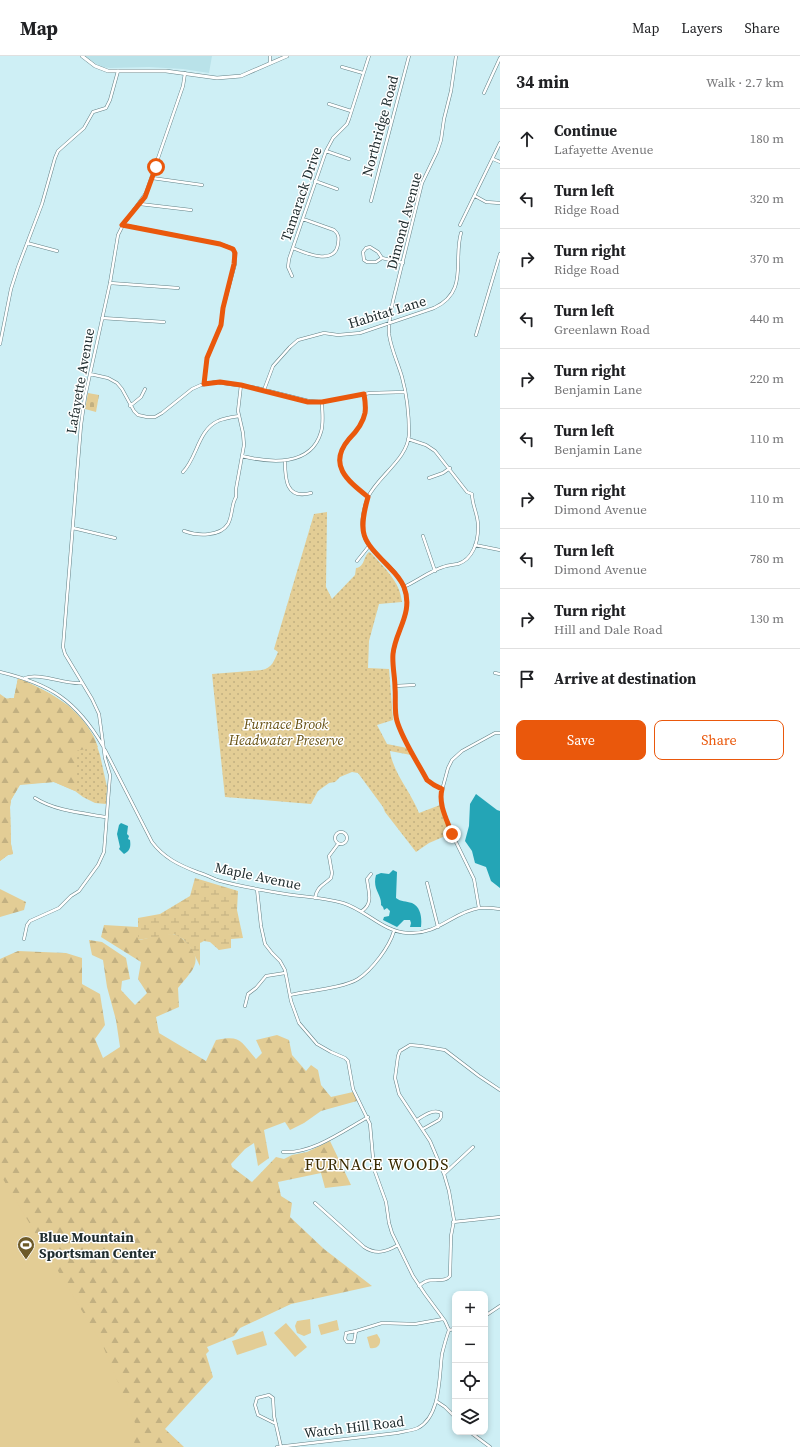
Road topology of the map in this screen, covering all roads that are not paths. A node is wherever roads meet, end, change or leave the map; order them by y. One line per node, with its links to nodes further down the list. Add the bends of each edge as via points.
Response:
1 (82, 56): 10 (main road, via 99,68)
2 (270, 56): 8 (street)
3 (287, 56): 8 (main road)
4 (369, 56): 12 (street, Tamarack Drive)
5 (409, 56): 26 (street, Northridge Road)
6 (456, 56): 39 (street, Dimond Avenue, via 440,145 422,183)
7 (500, 58): 13 (street)
8 (270, 63): 11 (main road, via 230,78)
9 (342, 67): 12 (street)
10 (118, 71): 11 (main road); 34 (street, via 106,108 93,112 84,128 58,151)
11 (185, 73): 21 (street, Lafayette Avenue, via 186,77)
12 (363, 73): 15 (street, Tamarack Drive)
13 (484, 93)
14 (329, 104): 15 (street)
15 (351, 111): 17 (street, Tamarack Drive, via 347,124 333,138)
16 (500, 143): 19 (street)
17 (326, 150): 18 (street); 22 (street, Tamarack Drive)
18 (348, 158)
19 (493, 159): 20 (street); 25 (street)
20 (500, 162)
21 (152, 178): 23 (street); 27 (street, Lafayette Avenue, via 145,197)
22 (315, 181): 24 (street); 30 (street, Tamarack Drive)
23 (202, 185)
24 (337, 189)
25 (475, 196): 28 (street, via 486,202); 32 (street)
26 (371, 201)
27 (139, 204): 29 (street); 31 (street, Lafayette Avenue)
28 (500, 204)
29 (191, 210)
30 (303, 219): 35 (street, Tamarack Drive); 35 (street, via 338,232 338,247 328,256)
31 (122, 225): 41 (street, Lafayette Avenue, via 117,239); 49 (street, via 220,244 234,251 234,264 221,325 209,350)
32 (460, 225)
33 (461, 233): 45 (street, Habitat Lane, via 459,268 456,284 450,296 441,305)
34 (27, 243): 36 (street); 47 (street, via 11,290)
35 (293, 248): 40 (street, Tamarack Drive, via 288,262)
36 (57, 251)
37 (500, 254): 46 (street)
38 (382, 258): 38 (street, via 370,247 363,252 364,260 367,262 376,262); 39 (street)
39 (403, 263): 45 (street, Dimond Avenue)
40 (292, 276)
41 (110, 284): 42 (street); 43 (street, Lafayette Avenue)
42 (178, 288)
43 (102, 318): 44 (street); 48 (street, Lafayette Avenue)
44 (164, 322)
45 (390, 323): 52 (street, Habitat Lane, via 353,335 320,334 298,340 273,366); 53 (street, Dimond Avenue, via 391,346)
46 (476, 335)
47 (0, 344)
48 (90, 374): 56 (street, via 117,383); 66 (street, Lafayette Avenue, via 81,425)
49 (204, 384): 50 (street, via 220,382); 56 (street, via 187,392 155,417 138,415)
50 (241, 385): 52 (street); 57 (street)
51 (145, 389): 56 (street, via 141,397)
52 (264, 390): 55 (street, via 308,402)
53 (405, 392): 54 (street); 58 (street, Dimond Avenue, via 409,421)
54 (364, 394): 55 (street); 65 (street, via 365,415 358,429 342,448 340,468)
55 (322, 402): 60 (street, via 322,427 317,442 307,453)
56 (130, 406)
57 (239, 416): 59 (street, via 244,445); 62 (street, via 210,426)
58 (408, 439): 61 (street, via 431,447); 65 (street, via 403,452)
59 (242, 456): 60 (street); 67 (street, via 236,497 228,523 217,533)
60 (285, 461): 64 (street, via 286,480 290,489 299,494)
61 (450, 468): 63 (street); 70 (street, via 467,492 472,494 478,519)
62 (183, 472)
63 (429, 478)
64 (311, 493)
65 (368, 497): 71 (street, via 362,527 363,536)
66 (73, 528): 69 (street); 80 (street, Lafayette Avenue, via 63,644 65,654)
67 (184, 531)
68 (423, 536): 74 (street)
69 (115, 538)
70 (475, 545): 72 (street); 74 (street, via 466,560)
71 (369, 546): 73 (street); 75 (street, via 395,573)
72 (500, 550)
73 (357, 561)
74 (435, 571): 75 (street)
75 (404, 587): 82 (street, via 408,603 393,655)
76 (0, 672): 79 (street, Maple Avenue)
77 (495, 673): 78 (street)
78 (500, 674)
79 (25, 678): 80 (street); 84 (street, Maple Avenue, via 53,691 71,705 88,722)
80 (82, 683): 84 (street, Lafayette Avenue, via 99,714)
81 (414, 685): 82 (street)
82 (395, 686): 85 (street, via 396,719 400,729 427,780)
83 (500, 733): 85 (street, via 495,733 459,753 448,768)
84 (104, 748): 87 (street, Lafayette Avenue, via 110,780); 91 (street, Maple Avenue, via 152,842 161,853 172,861 210,877)
85 (442, 789): 93 (street, via 441,805 474,879)
86 (35, 798): 87 (street, via 54,807)
87 (106, 818): 98 (street, Lafayette Avenue, via 104,852 98,865 81,889 59,908 30,921)
88 (338, 844): 88 (street, via 347,841 345,833 339,832 335,835); 92 (street, via 329,856 331,878 320,886)
89 (371, 874): 95 (street, via 368,879 370,903)
90 (427, 883): 96 (street)
91 (257, 888): 92 (street, Maple Avenue); 99 (street, via 265,944 280,961)
92 (315, 898): 95 (street, Maple Avenue, via 342,903)
93 (480, 908): 94 (street, Maple Avenue); 96 (street, Maple Avenue, via 464,912)
94 (500, 909)
95 (362, 911): 97 (street, Maple Avenue)
96 (438, 927): 97 (street, Maple Avenue, via 413,933)
97 (394, 931): 100 (street, via 385,951 358,980)
98 (24, 939)
99 (285, 972): 100 (street); 101 (street, via 264,978 248,994)
100 (290, 995): 103 (street, via 299,1023 312,1040 348,1061 353,1088)
101 (245, 1006)
102 (500, 1090): 104 (street, via 445,1050 407,1046 400,1051 397,1058 397,1088 398,1094)
103 (368, 1117): 107 (street, via 311,1148); 112 (street, via 372,1130 374,1168 386,1202 389,1223)
104 (416, 1120): 105 (street); 105 (street, via 433,1111 441,1113 438,1120)
105 (422, 1129): 108 (street)
106 (472, 1147): 108 (street)
107 (283, 1152)
108 (444, 1174): 111 (street, via 450,1191)
109 (315, 1203): 112 (street, via 370,1252 382,1252)
110 (500, 1217): 111 (street)
111 (453, 1222): 113 (street, via 450,1276 444,1280 426,1280)
112 (398, 1245): 113 (street)
113 (419, 1286): 116 (street)
114 (500, 1306): 115 (street)
115 (488, 1314)
116 (443, 1319): 117 (street); 119 (street, via 415,1324 382,1323)
117 (449, 1330): 118 (street); 120 (street, Watch Hill Road)
118 (452, 1330)
119 (356, 1331): 119 (street, via 345,1334 347,1342 354,1342)
120 (436, 1401): 121 (street); 124 (street, Watch Hill Road, via 427,1421 413,1430)
121 (452, 1414)
122 (276, 1424): 122 (street, via 273,1398 269,1395 256,1400 259,1416); 124 (street)
123 (474, 1435): 126 (street)
124 (281, 1446): 125 (street, Watch Hill Road)
125 (277, 1447)
126 (490, 1447)

